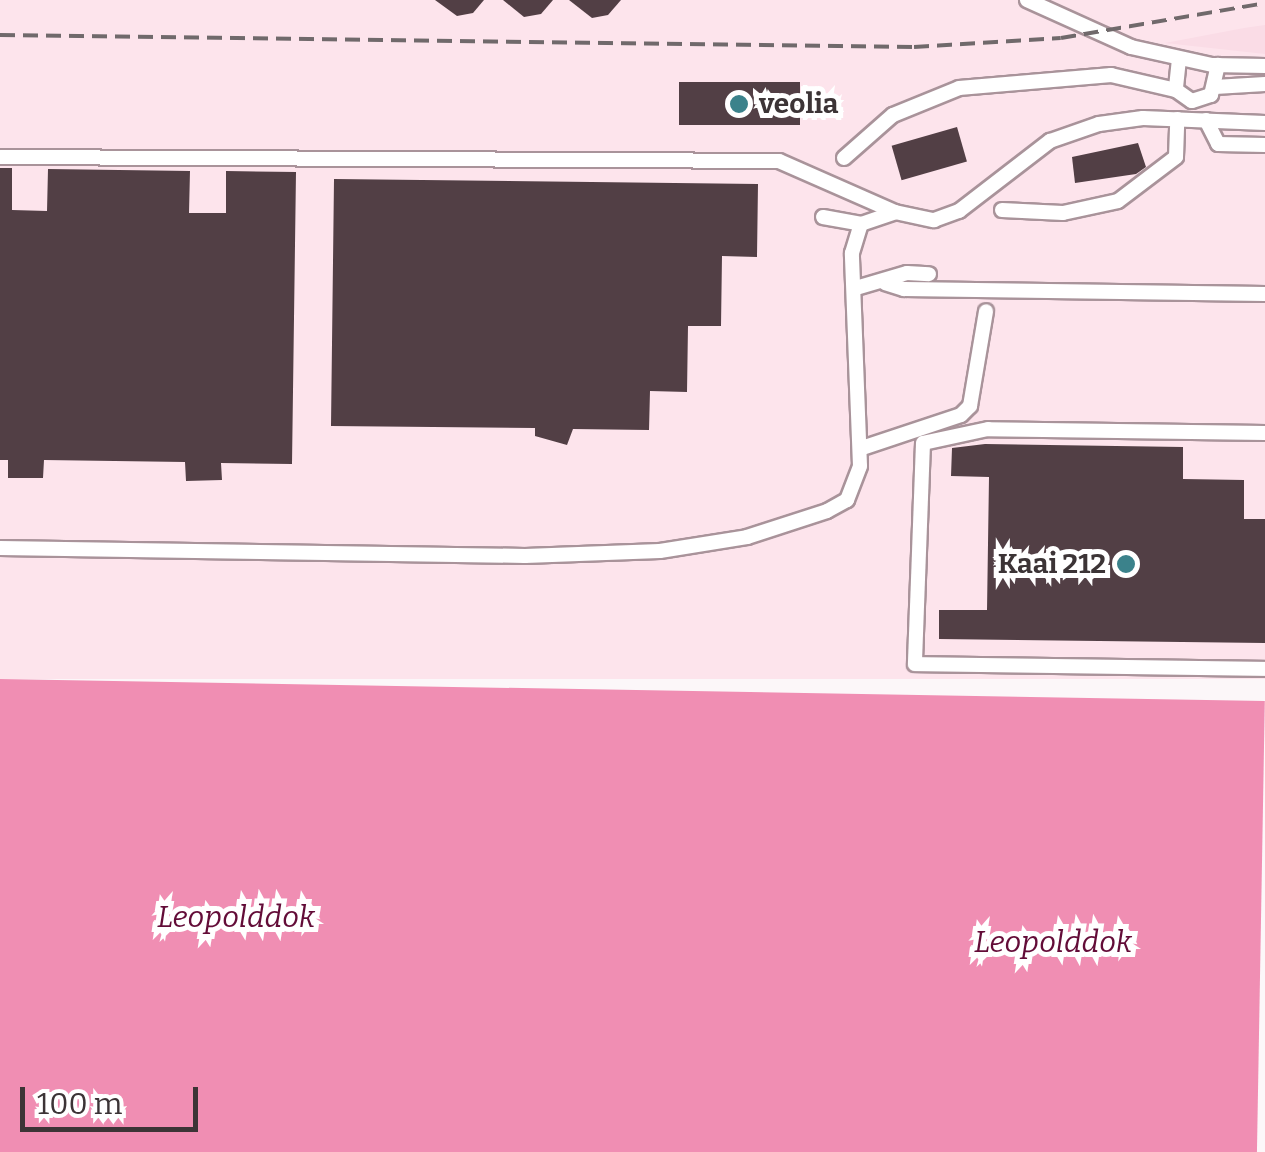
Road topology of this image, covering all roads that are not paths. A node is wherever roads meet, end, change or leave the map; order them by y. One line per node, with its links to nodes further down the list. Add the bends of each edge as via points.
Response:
1 (1028, 0): 2 (street, via 1102,37)
2 (1179, 59): 3 (street); 7 (street)
3 (1218, 65): 4 (street); 6 (street)
4 (1265, 66)
5 (1265, 84): 6 (street)
6 (1215, 87): 8 (street)
7 (1176, 90): 8 (street); 13 (street, via 1111,75 960,88 893,114)
8 (1192, 101): 9 (street)
9 (1192, 119): 10 (street); 11 (street, via 1218,144); 14 (street, via 1176,157 1118,201 1064,213); 15 (street, via 1099,124 1050,141 959,211 934,220)
10 (1265, 123)
11 (1265, 145)
12 (0, 157): 15 (street, via 779,161)
13 (844, 158)
14 (1002, 210)
15 (894, 212): 17 (street)
16 (823, 216): 17 (street)
17 (862, 224): 20 (street, via 852,253)
18 (929, 274): 19 (street, via 906,273)
19 (885, 283): 20 (street); 21 (street, via 904,289)
20 (856, 288): 24 (street)
21 (1265, 294)
22 (986, 311): 24 (street, via 970,406 961,416)
23 (1265, 433): 26 (street, via 988,430 923,443 915,664)
24 (862, 448): 25 (street, via 858,483 838,506 747,537 660,550 525,556)
25 (0, 548)
26 (1265, 669)

